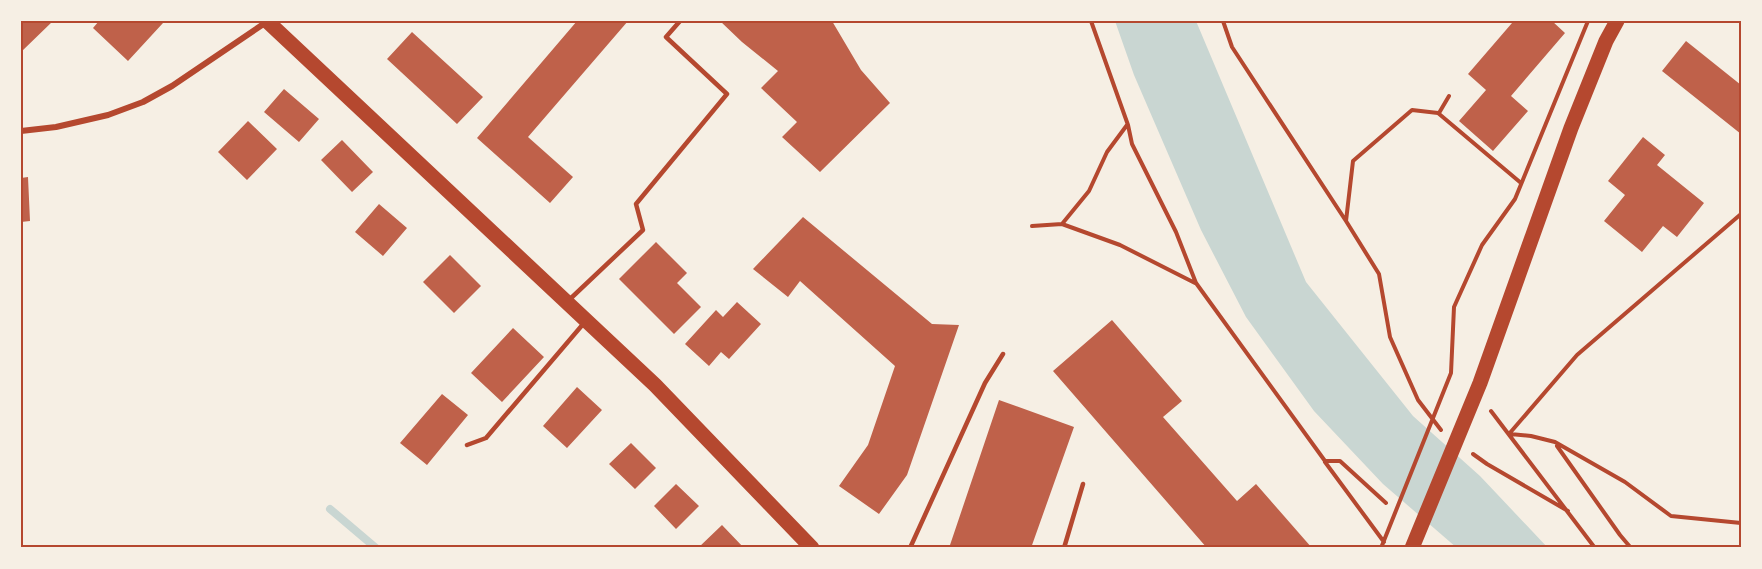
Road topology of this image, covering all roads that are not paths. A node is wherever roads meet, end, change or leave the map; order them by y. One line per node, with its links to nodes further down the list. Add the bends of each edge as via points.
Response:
1 (267, 21): 4 (street, via 143,102 87,120); 5 (main road)
2 (680, 21): 5 (lane, via 666,37 727,94 636,204 643,230)
3 (1617, 21): 13 (main road, via 1571,129)
4 (21, 131)
5 (567, 302): 6 (main road)
6 (587, 320): 8 (lane, via 486,438); 10 (main road, via 656,385)
7 (1003, 354): 11 (lane, via 985,383)
8 (466, 445)
9 (1083, 484): 12 (lane)
10 (812, 548)
11 (910, 548)
12 (1064, 548)
13 (1412, 548)

